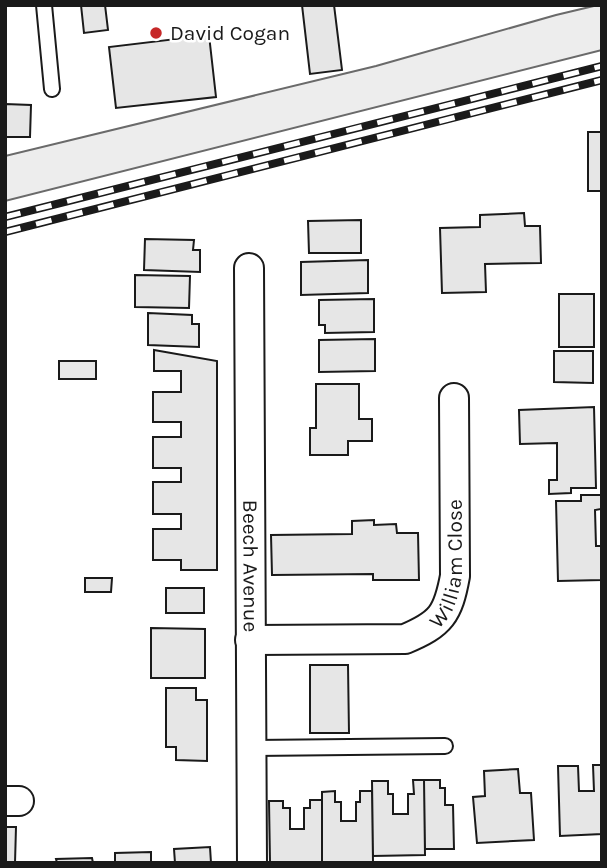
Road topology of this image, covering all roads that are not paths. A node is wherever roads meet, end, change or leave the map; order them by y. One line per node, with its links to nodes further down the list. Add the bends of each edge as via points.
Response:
1 (44, 5): 2 (lane)
2 (52, 89)
3 (249, 268): 5 (street, Beech Avenue)
4 (454, 398): 5 (street, William Close, via 455,576 442,616 426,631 405,639)
5 (250, 640): 7 (street, Beech Avenue)
6 (445, 746): 7 (lane)
7 (251, 748): 8 (street, Beech Avenue)
8 (252, 863)

